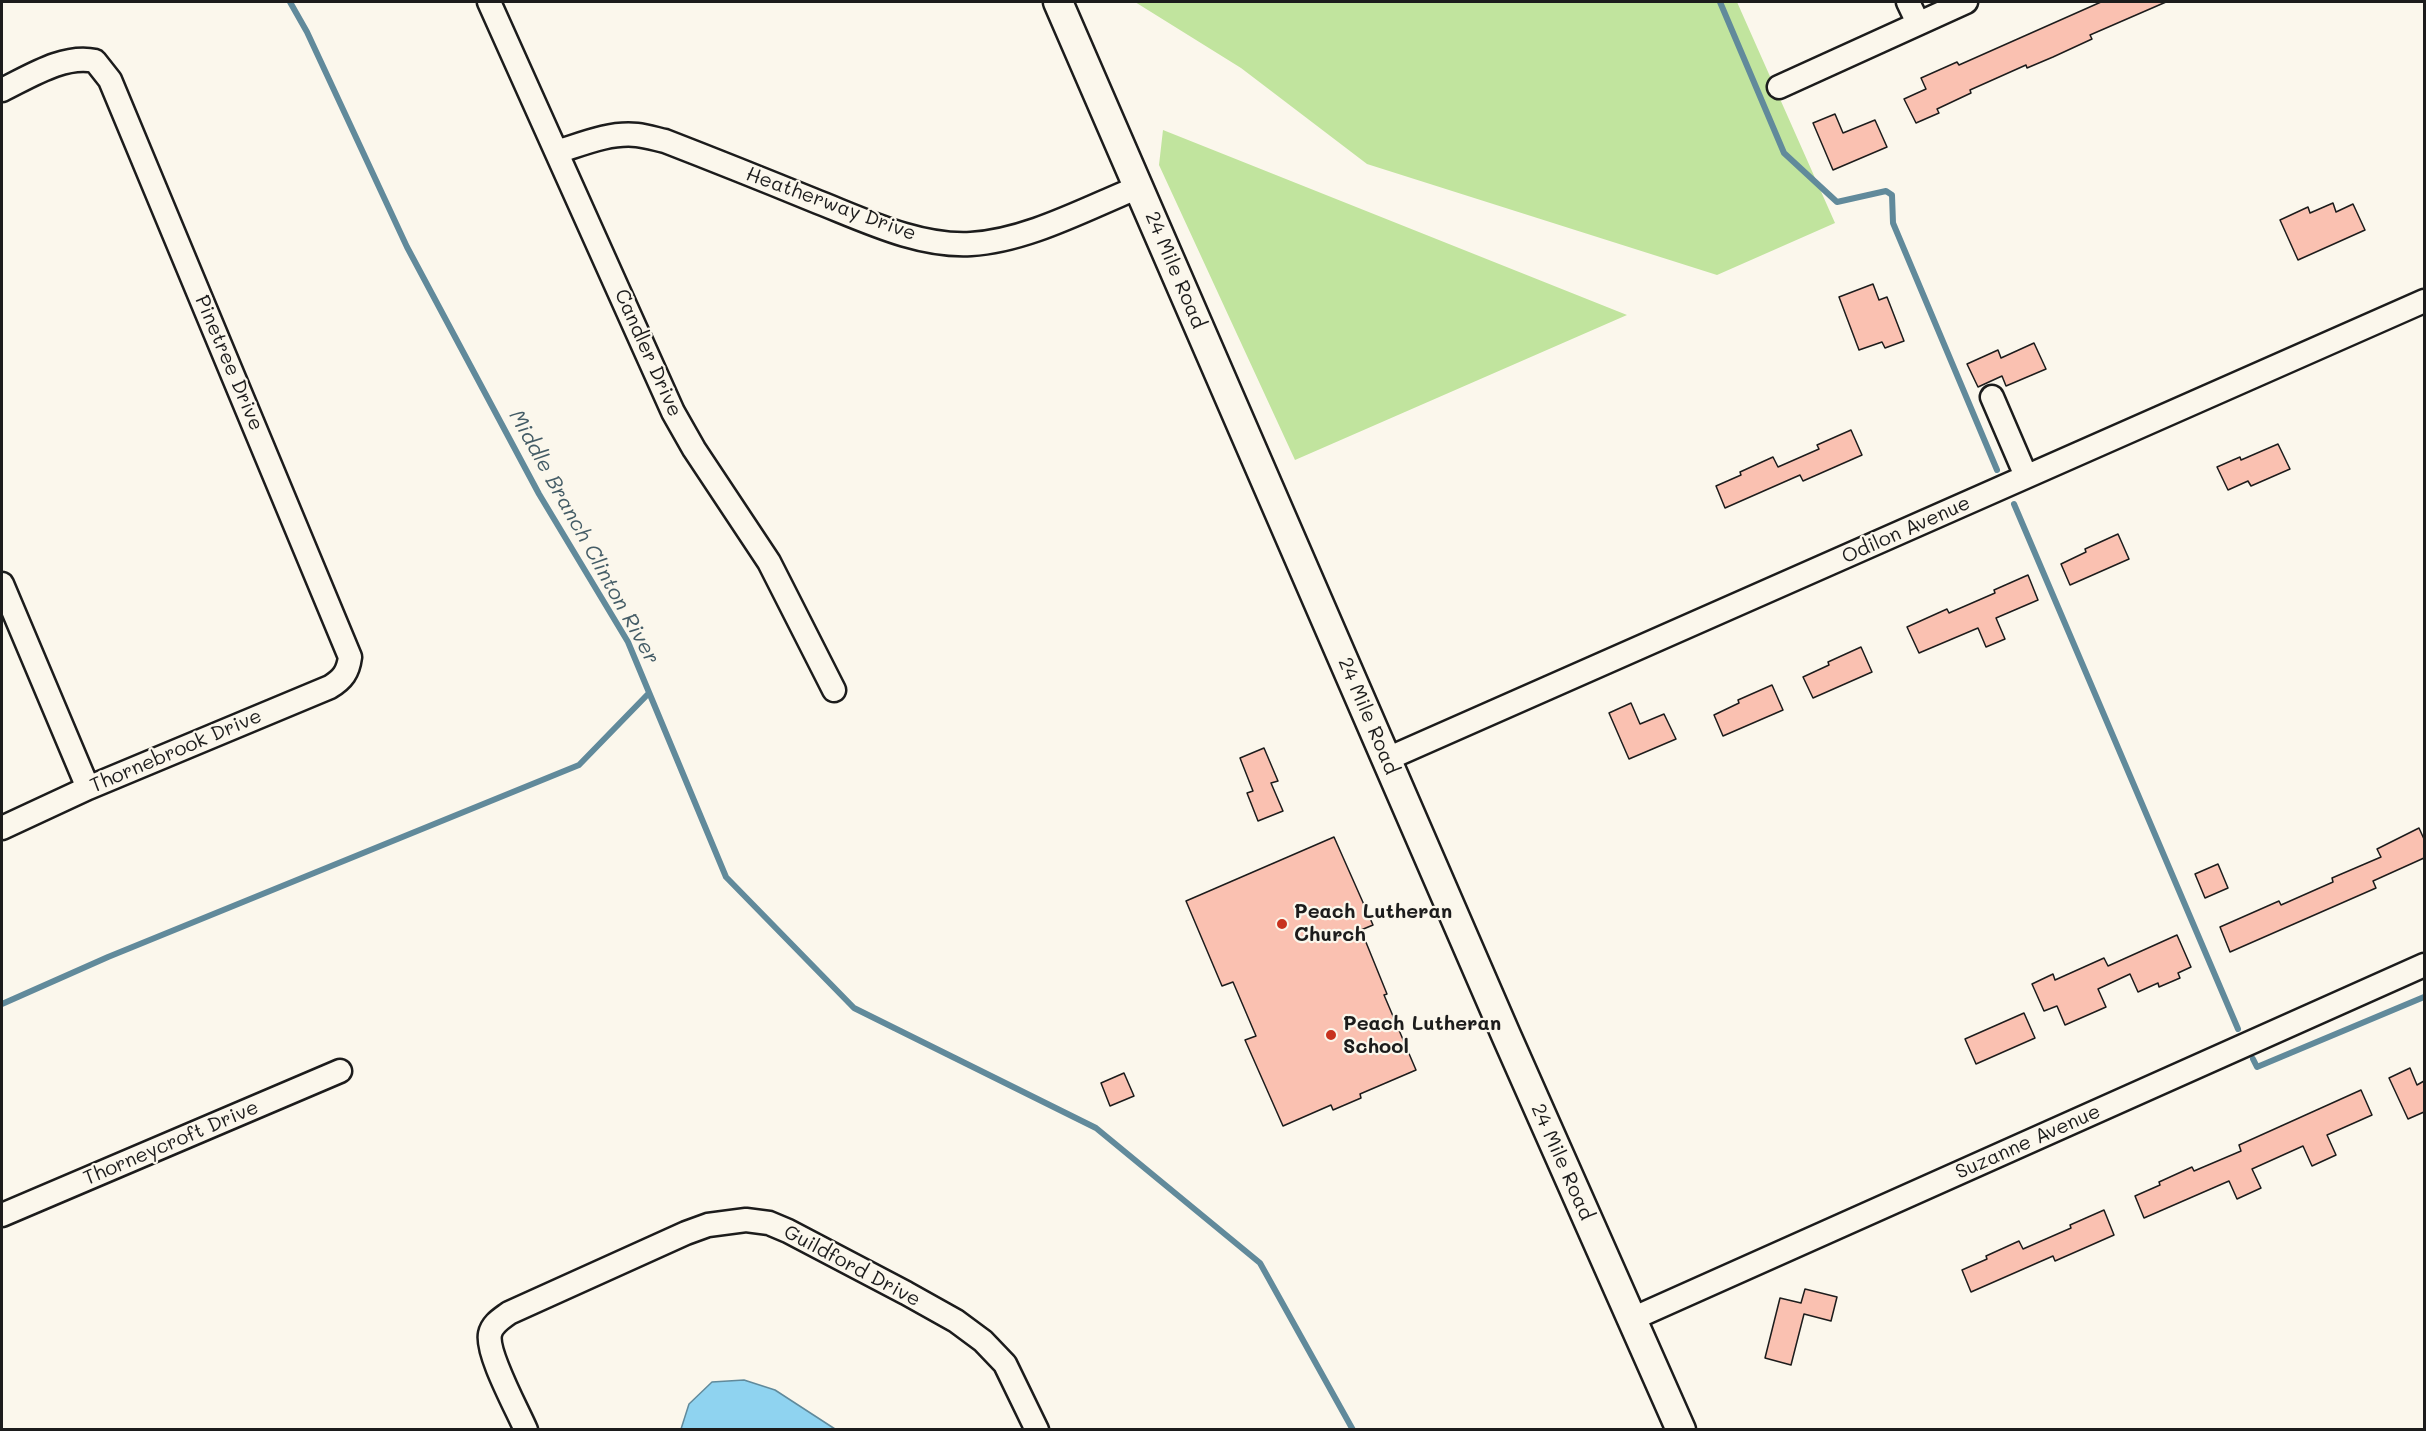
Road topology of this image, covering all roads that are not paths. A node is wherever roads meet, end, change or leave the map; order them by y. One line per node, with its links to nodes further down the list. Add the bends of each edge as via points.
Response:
1 (489, 2): 8 (street, Candler Drive)
2 (1058, 2): 9 (street, 24 Mile Road)
3 (1908, 2): 5 (street)
4 (1966, 2): 5 (street)
5 (1918, 23): 6 (street)
6 (1779, 87)
7 (2, 90): 14 (street, Pinetree Drive, via 75,60 95,61 111,80 344,637 350,657)
8 (557, 152): 9 (street, Heatherway Drive, via 620,136 665,141 879,226 954,244 984,243 1040,228); 15 (street, Candler Drive, via 673,412 769,562)
9 (1139, 187): 16 (street, 24 Mile Road)
10 (2424, 301): 12 (street, Odilon Avenue)
11 (1992, 397): 12 (street)
12 (2026, 476): 16 (street, Odilon Avenue)
13 (2, 584): 17 (street)
14 (348, 671): 17 (street, Thornebrook Drive, via 330,687)
15 (834, 690)
16 (1387, 759): 22 (street, 24 Mile Road)
17 (88, 788): 18 (street, Thornebrook Drive)
18 (2, 828)
19 (2424, 966): 22 (street, Suzanne Avenue)
20 (340, 1071): 21 (street, Thorneycroft Drive)
21 (2, 1215)
22 (1632, 1319): 25 (street, 24 Mile Road)
23 (526, 1430): 24 (street, Guildford Drive, via 492,1354 490,1334 499,1320 686,1233 746,1220 788,1231 906,1293 983,1341 1005,1365)
24 (1037, 1430)
25 (1681, 1430)

